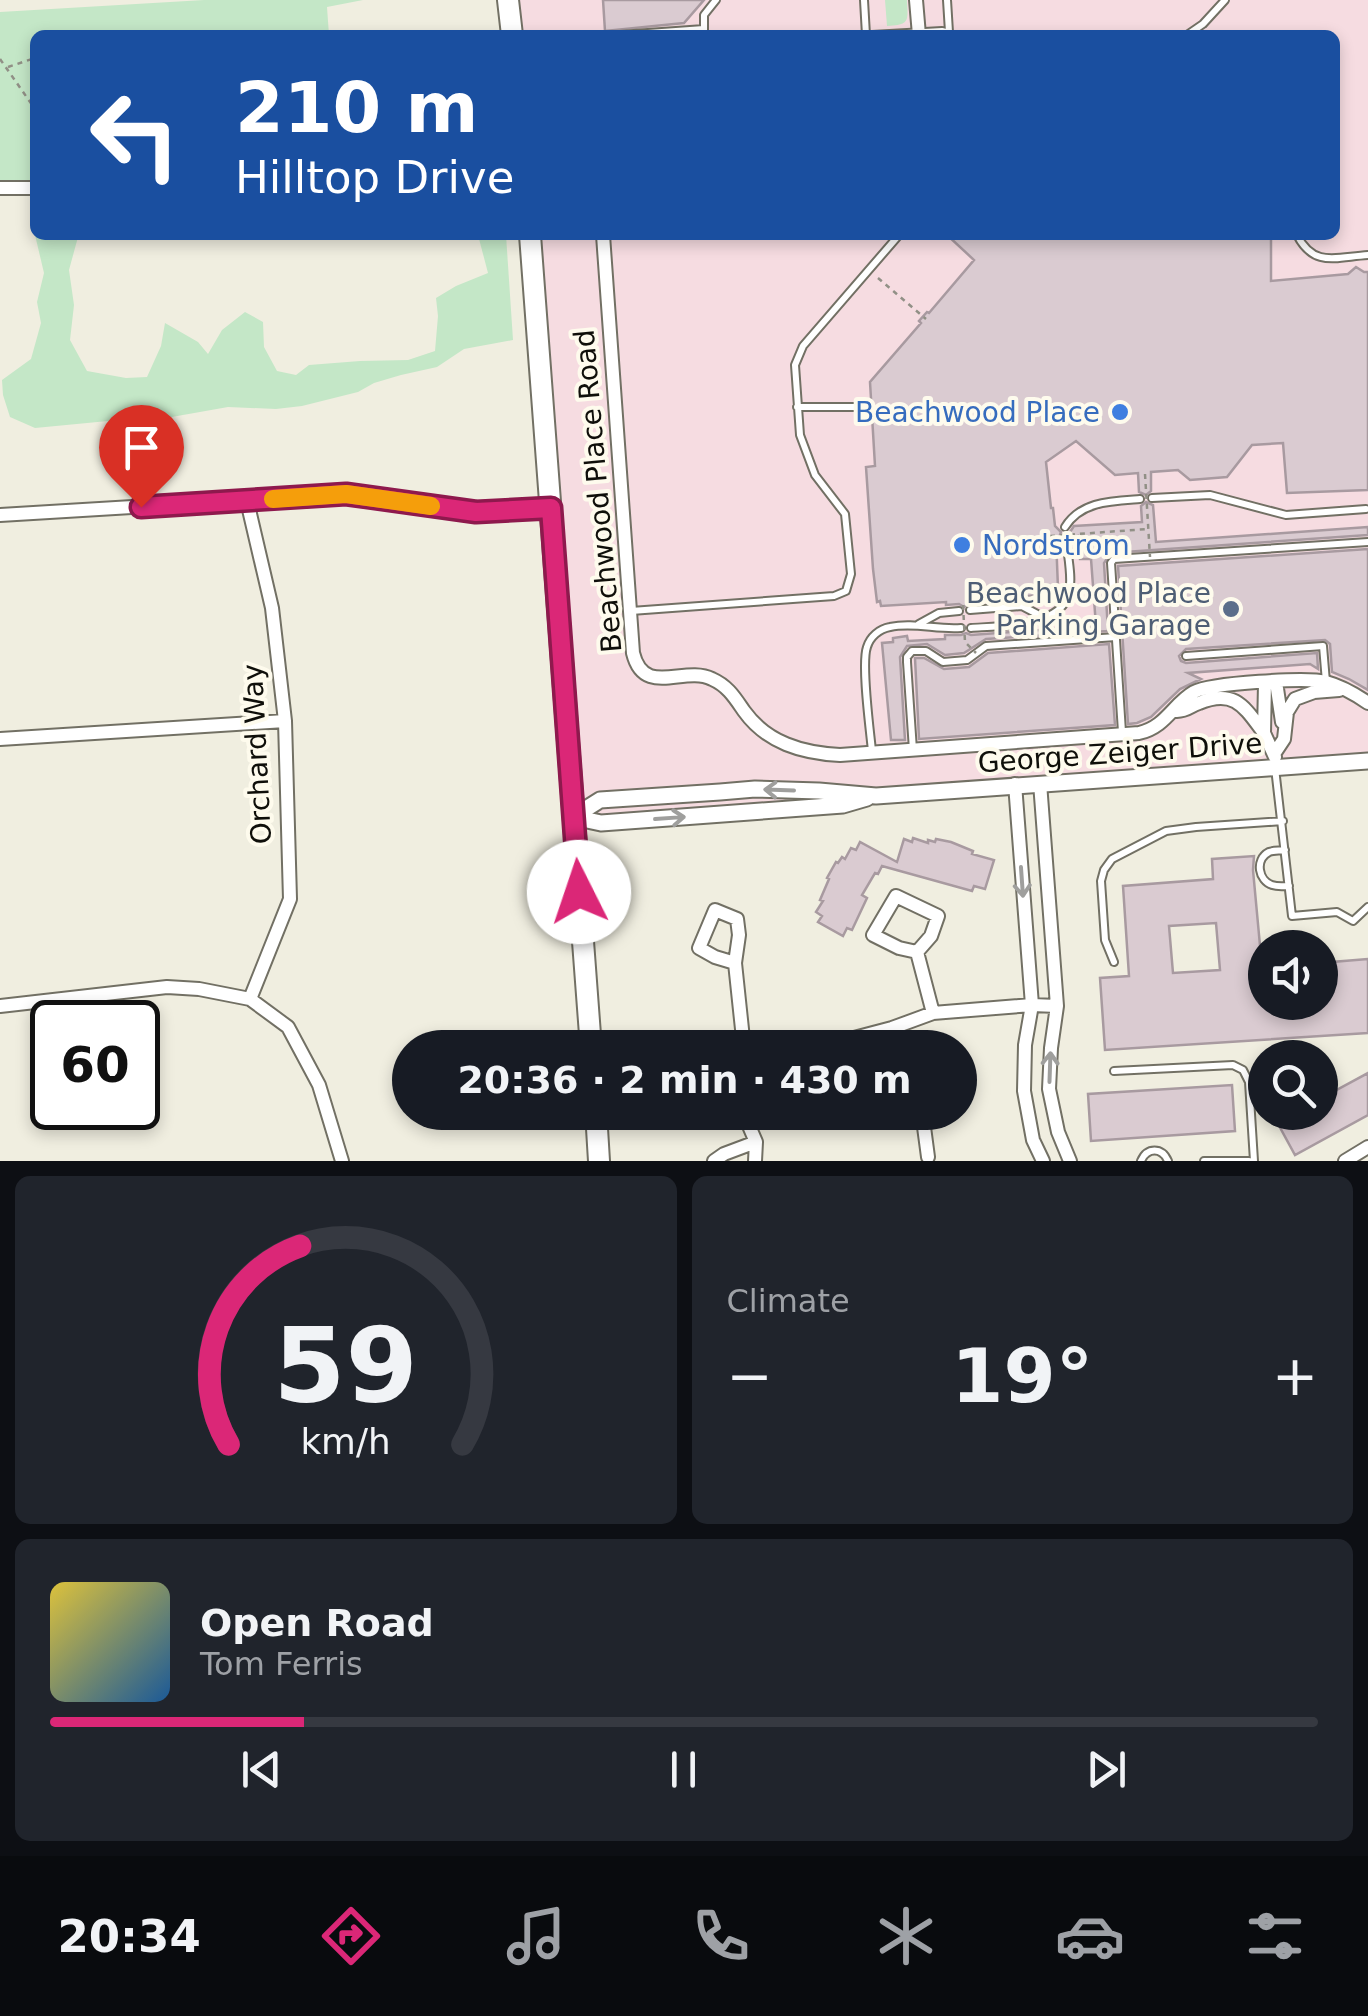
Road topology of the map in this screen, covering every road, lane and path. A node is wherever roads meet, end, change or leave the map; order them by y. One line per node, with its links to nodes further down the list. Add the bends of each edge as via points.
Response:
1 (508, 0): 8 (main road)
2 (519, 0): 9 (main road)
3 (716, 0): 10 (lane, via 704,15)
4 (864, 0): 11 (lane)
5 (916, 0): 12 (street)
6 (947, 0): 13 (lane)
7 (1225, 0): 14 (lane)
8 (511, 30)
9 (522, 30)
10 (704, 30)
11 (868, 30)
12 (919, 30)
13 (951, 30)
14 (1195, 30)
15 (0, 59): 17 (path)
16 (30, 60): 17 (path)
17 (8, 67): 18 (path)
18 (30, 101)
19 (0, 188): 20 (street)
20 (30, 188)
21 (530, 240): 34 (main road)
22 (603, 240): 44 (street, Beachwood Place Road)
23 (895, 240): 28 (lane, via 800,351)
24 (1301, 240): 25 (lane, via 1318,258)
25 (1368, 255)
26 (878, 278): 27 (path)
27 (926, 319)
28 (798, 407): 29 (lane); 44 (lane, via 810,464 846,514 846,591)
29 (860, 407)
30 (1145, 474): 38 (path, bridge)
31 (1152, 498): 35 (lane, via 1210,496 1286,515)
32 (1140, 499): 37 (lane, via 1084,508)
33 (246, 501): 34 (street, via 346,494 476,512); 36 (street); 58 (street, Orchard Way, via 272,608)
34 (551, 508): 69 (main road)
35 (1366, 510)
36 (0, 515)
37 (1066, 527)
38 (1148, 530): 39 (path, bridge); 42 (path, bridge)
39 (1050, 536)
40 (1066, 537): 45 (lane, via 1068,597 1059,610)
41 (1368, 542): 42 (lane)
42 (1150, 556): 49 (lane, via 1111,563)
43 (964, 609): 45 (lane, via 1022,606); 46 (lane); 50 (path, bridge, via 965,642)
44 (630, 611): 64 (street, Beachwood Place Road, via 635,660 646,674 715,680 760,728 791,747)
45 (1042, 616): 48 (lane)
46 (919, 624): 47 (lane); 64 (lane, via 884,628 868,642)
47 (961, 628)
48 (971, 628)
49 (1116, 637): 50 (lane, via 986,646); 61 (lane)
50 (976, 653): 63 (lane, via 946,662 923,650 909,654)
51 (1186, 656): 53 (lane, via 1323,646)
52 (1271, 682): 53 (street, Beachwood Place Road); 56 (street, Beachwood Place Road, via 1197,690); 57 (street, via 1252,703); 59 (street); 60 (street)
53 (1326, 682): 54 (street, Beachwood Place Road)
54 (1346, 690): 55 (street, Beachwood Place Road); 60 (street, via 1295,699)
55 (1368, 703)
56 (1174, 712): 57 (street, via 1228,698); 61 (street, Beachwood Place Road, via 1150,731)
57 (1253, 719): 59 (street)
58 (284, 720): 62 (street); 77 (street, Orchard Way, via 290,899)
59 (1264, 733): 65 (street)
60 (1284, 734): 65 (street)
61 (1122, 735): 63 (street, Beachwood Place Road)
62 (0, 739)
63 (913, 750): 64 (street, Beachwood Place Road)
64 (872, 752)
65 (1275, 760): 66 (street, George Zeiger Drive); 67 (street, George Zeiger Drive); 70 (lane)
66 (1368, 761)
67 (1040, 783): 68 (street, George Zeiger Drive); 80 (street)
68 (1015, 784): 69 (street, George Zeiger Drive, via 876,796 771,790 600,800); 78 (street, one-way to 78)
69 (573, 817): 83 (main road)
70 (1283, 821): 71 (lane); 75 (lane, via 1166,832 1112,859 1102,880 1105,940)
71 (1285, 850): 72 (lane); 72 (lane, via 1268,852 1259,867 1270,885)
72 (1289, 886): 73 (lane, via 1292,916 1337,912 1353,922)
73 (1368, 907)
74 (917, 952): 74 (street, via 938,916 896,896 873,935); 81 (street)
75 (1114, 962)
76 (736, 964): 84 (street)
77 (250, 1000): 79 (street, via 166,987); 93 (street, via 288,1027 320,1085)
78 (1032, 1005): 80 (street); 81 (street); 97 (street, via 1024,1092)
79 (0, 1006)
80 (1057, 1006): 98 (street, one-way to 80, via 1049,1090)
81 (933, 1013): 82 (street)
82 (892, 1028): 85 (street)
83 (590, 1030)
84 (742, 1030)
85 (884, 1030)
86 (1114, 1071): 102 (lane, via 1242,1070 1249,1082)
87 (597, 1130): 94 (main road)
88 (751, 1130): 90 (street)
89 (925, 1130): 92 (street)
90 (756, 1142): 95 (street); 96 (street)
91 (1368, 1147): 103 (street)
92 (929, 1160)
93 (342, 1161)
94 (600, 1161)
95 (714, 1161)
96 (755, 1161)
97 (1043, 1161)
98 (1070, 1161)
99 (1141, 1161): 100 (lane, via 1159,1150)
100 (1168, 1161)
101 (1204, 1161): 102 (lane)
102 (1251, 1161)
103 (1344, 1161)

